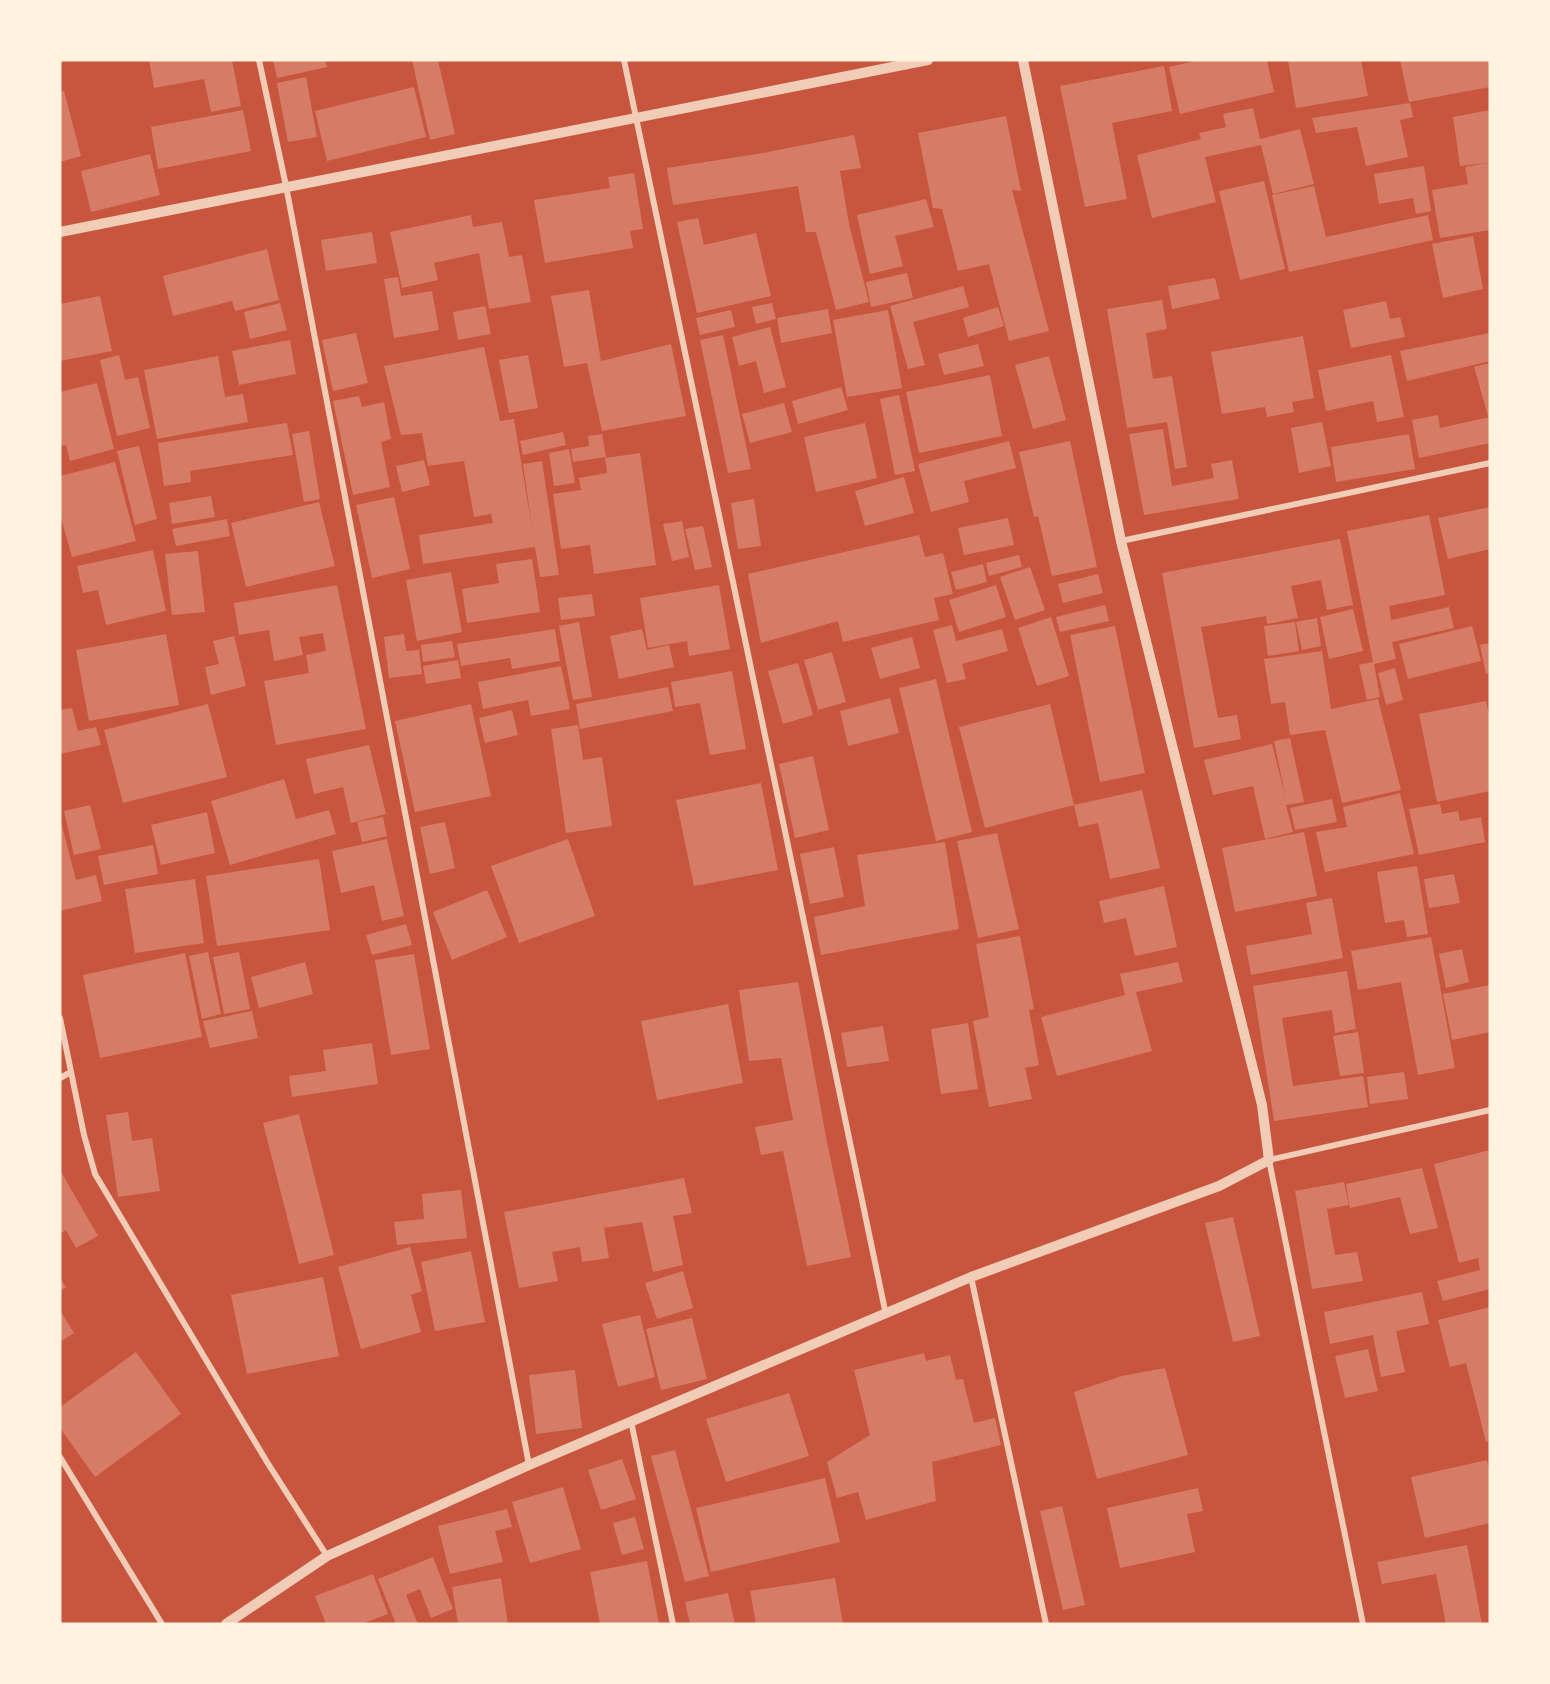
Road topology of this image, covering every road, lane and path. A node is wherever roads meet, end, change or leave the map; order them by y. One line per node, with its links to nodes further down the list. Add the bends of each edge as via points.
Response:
1 (259, 60): 6 (street)
2 (624, 60): 5 (street)
3 (928, 60): 5 (street)
4 (1023, 60): 9 (street)
5 (635, 117): 6 (street); 16 (street)
6 (286, 186): 7 (street); 19 (street)
7 (60, 232)
8 (1490, 463): 9 (street)
9 (1121, 541): 14 (street, via 1262,1105)
10 (60, 1017): 11 (street)
11 (71, 1072): 12 (street); 20 (street, via 95,1174)
12 (60, 1078)
13 (1490, 1110): 14 (street)
14 (1269, 1160): 15 (street, via 1219,1186); 25 (street)
15 (971, 1277): 16 (street); 24 (street)
16 (886, 1316): 17 (street)
17 (631, 1421): 19 (street); 23 (street)
18 (60, 1457): 21 (street)
19 (529, 1465): 20 (street)
20 (327, 1556): 22 (street)
21 (162, 1624)
22 (226, 1624)
23 (673, 1624)
24 (1046, 1624)
25 (1363, 1624)

